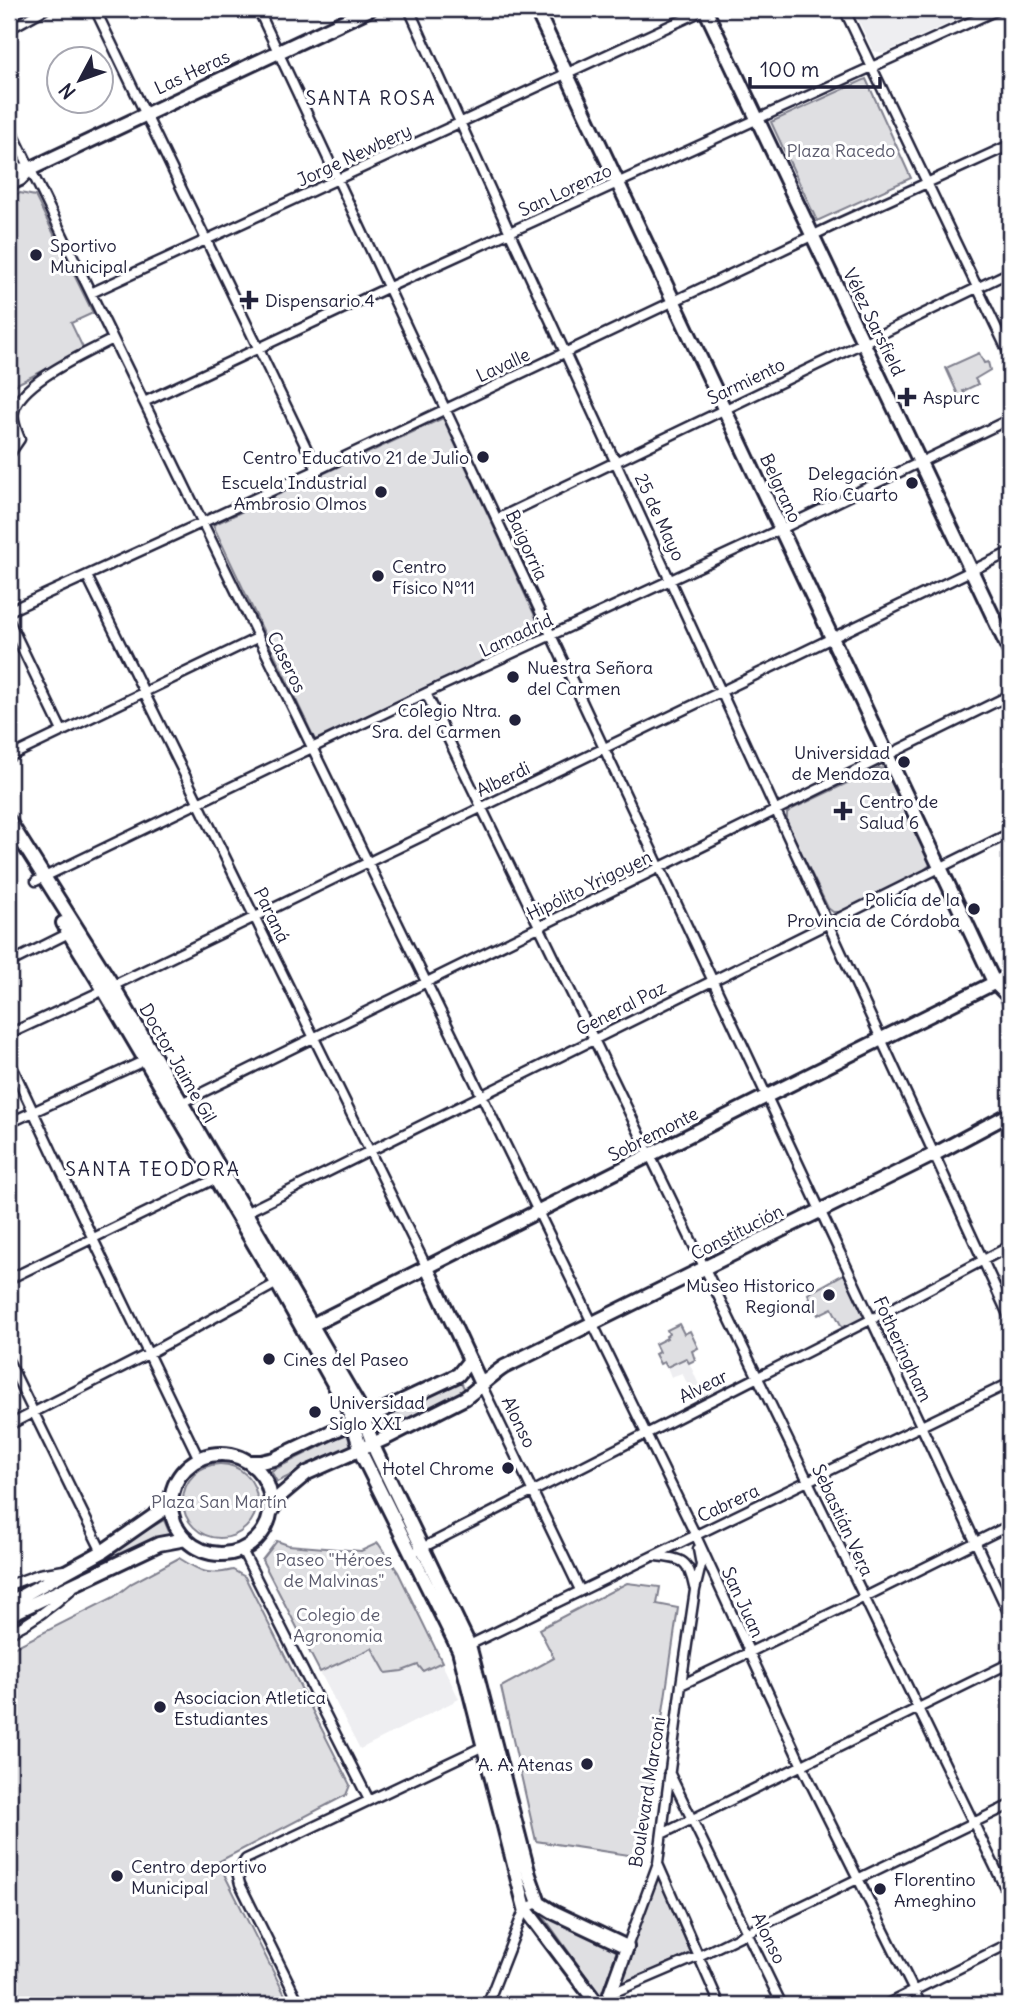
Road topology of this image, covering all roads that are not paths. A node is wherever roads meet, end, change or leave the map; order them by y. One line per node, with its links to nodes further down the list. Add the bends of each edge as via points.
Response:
1 (45, 9): 10 (street)
2 (95, 9): 14 (street)
3 (258, 9): 11 (street, Baigorria)
4 (370, 9): 11 (main road, Las Heras)
5 (409, 9): 16 (street, 25 de Mayo)
6 (536, 9): 13 (main road, Belgrano)
7 (705, 9): 13 (street, Jorge Newbery); 15 (main road, Vélez Sarsfield)
8 (844, 9): 12 (street)
9 (999, 9): 12 (street, San Lorenzo)
10 (9, 29)
11 (278, 52): 14 (main road, Las Heras); 21 (street, Baigorria)
12 (871, 66): 15 (street, San Lorenzo); 23 (street)
13 (567, 75): 16 (street, Jorge Newbery); 22 (main road, Belgrano)
14 (146, 113): 19 (main road, Las Heras); 27 (street)
15 (758, 118): 22 (street, San Lorenzo); 26 (main road, Vélez Sarsfield)
16 (460, 123): 21 (street, Jorge Newbery); 25 (street, 25 de Mayo)
17 (9, 125): 19 (street, Caseros)
18 (1010, 145): 23 (street, Lavalle)
19 (30, 169): 20 (main road, Las Heras); 24 (main road, Las Heras); 31 (street, Caseros)
20 (9, 173)
21 (338, 180): 27 (street, Jorge Newbery); 29 (street, Baigorria)
22 (618, 182): 25 (street, San Lorenzo); 32 (main road, Belgrano)
23 (927, 182): 26 (street, Lavalle); 30 (street)
24 (9, 184)
25 (510, 233): 29 (street, San Lorenzo); 36 (street, 25 de Mayo)
26 (813, 236): 32 (street, Lavalle); 34 (main road, Vélez Sarsfield)
27 (206, 240): 31 (street, Jorge Newbery); 35 (street)
28 (1010, 272): 30 (street, Sarmiento)
29 (387, 288): 35 (street, San Lorenzo); 40 (street, Baigorria)
30 (977, 289): 34 (street, Sarmiento); 37 (street)
31 (91, 293): 33 (street, Caseros)
32 (675, 302): 36 (street, Lavalle); 39 (main road, Belgrano)
33 (113, 339): 38 (street, Caseros); 42 (street, via 42,378 16,402 13,416 20,439)
34 (864, 342): 39 (street, Sarmiento); 43 (main road, Vélez Sarsfield)
35 (258, 349): 38 (street, San Lorenzo); 45 (street)
36 (565, 352): 40 (street, Lavalle); 44 (street, 25 de Mayo)
37 (1010, 356)
38 (144, 402): 47 (street, Caseros)
39 (724, 408): 44 (street, Sarmiento); 48 (main road, Belgrano)
40 (445, 410): 45 (street, Lavalle); 46 (street, Baigorria)
41 (1010, 419): 43 (street, Lamadrid)
42 (9, 455)
43 (921, 461): 48 (street, Lamadrid); 50 (main road, Vélez Sarsfield)
44 (616, 462): 46 (street, Sarmiento); 52 (street, 25 de Mayo)
45 (317, 470): 47 (street, Lavalle)
46 (497, 519): 55 (street, Baigorria)
47 (202, 522): 51 (street, Lavalle); 56 (street, Caseros)
48 (781, 530): 52 (street, Lamadrid); 57 (main road, Belgrano)
49 (1010, 552): 50 (street, Alberdi)
50 (971, 571): 57 (street, Alberdi); 58 (main road, Vélez Sarsfield)
51 (87, 576): 53 (street, Lavalle); 59 (street, Paraná)
52 (671, 580): 55 (street, Lamadrid); 60 (street, 25 de Mayo)
53 (9, 611)
54 (9, 621): 63 (street)
55 (552, 635): 61 (street, Lamadrid); 64 (street, Baigorria)
56 (257, 638): 59 (street); 65 (street, Caseros)
57 (832, 638): 60 (street, Alberdi); 66 (main road, Belgrano)
58 (1010, 652)
59 (144, 691): 63 (street); 68 (street, Paraná)
60 (722, 691): 64 (street, Alberdi); 70 (street, 25 de Mayo)
61 (426, 693): 65 (street, Lamadrid); 69 (street, Sebastián Vera)
62 (1010, 695): 66 (street, Hipólito Yrigoyen)
63 (62, 731): 67 (street)
64 (604, 748): 69 (street, Alberdi); 76 (street, Baigorria)
65 (312, 749): 68 (street, Lamadrid); 74 (street, Caseros)
66 (887, 755): 70 (street, Hipólito Yrigoyen); 75 (main road, Belgrano)
67 (9, 757)
68 (199, 801): 77 (street, Lamadrid); 78 (street, Paraná)
69 (481, 807): 74 (street, Alberdi); 80 (street, Sebastián Vera)
70 (778, 811): 76 (street, Hipólito Yrigoyen); 79 (street, 25 de Mayo)
71 (9, 821): 77 (main road, Doctor Jaime Gil)
72 (1010, 833): 75 (street, General Paz)
73 (9, 837): 77 (main road, Doctor Jaime Gil)
74 (368, 862): 78 (street, Alberdi); 86 (street, Caseros)
75 (940, 867): 79 (street, General Paz); 85 (main road, Belgrano)
76 (659, 868): 80 (street, Hipólito Yrigoyen); 84 (street, Baigorria)
77 (40, 879): 81 (main road, Doctor Jaime Gil); 87 (main road, Doctor Jaime Gil)
78 (255, 916): 87 (street, Alberdi); 90 (street, Paraná)
79 (829, 923): 84 (street, General Paz); 91 (street, 25 de Mayo)
80 (539, 927): 86 (street, Hipólito Yrigoyen); 92 (street, Sebastián Vera)
81 (69, 933): 82 (street); 87 (main road, Doctor Jaime Gil)
82 (9, 963)
83 (1010, 975): 85 (main road, Sobremonte)
84 (713, 979): 92 (street, General Paz); 96 (street, Baigorria)
85 (994, 982): 88 (main road, Belgrano); 91 (main road, Sobremonte)
86 (425, 984): 90 (street, Hipólito Yrigoyen); 95 (street, Caseros)
87 (108, 988): 89 (street, Alberdi); 93 (main road, Doctor Jaime Gil)
88 (1010, 1003)
89 (9, 1034)
90 (315, 1039): 97 (street, Hipólito Yrigoyen); 101 (street, Paraná)
91 (881, 1039): 96 (main road, Sobremonte); 102 (street, 25 de Mayo)
92 (594, 1040): 95 (street, General Paz); 103 (street, Sebastián Vera)
93 (150, 1058): 97 (main road, Doctor Jaime Gil); 98 (street); 104 (main road, Doctor Jaime Gil)
94 (9, 1060): 98 (street)
95 (481, 1096): 101 (street, General Paz); 106 (street, Caseros)
96 (767, 1096): 103 (main road, Sobremonte); 105 (street, Fotheringham)
97 (181, 1103): 104 (main road, Doctor Jaime Gil)
98 (33, 1111): 100 (street); 108 (street)
99 (1010, 1114): 102 (main road, Constitución)
100 (9, 1123)
101 (370, 1150): 107 (street, General Paz); 111 (street, Paraná)
102 (935, 1154): 105 (main road, Constitución); 110 (street, 25 de Mayo)
103 (649, 1155): 106 (main road, Sobremonte); 112 (street, Sebastián Vera)
104 (219, 1177): 107 (main road, Doctor Jaime Gil); 108 (street); 114 (main road, Doctor Jaime Gil)
105 (821, 1209): 112 (main road, Constitución); 115 (street, Fotheringham)
106 (537, 1212): 111 (main road, Sobremonte); 117 (street, San Juan)
107 (246, 1213): 114 (main road, Doctor Jaime Gil)
108 (93, 1240): 113 (street); 119 (street)
109 (1010, 1246): 110 (street, Alvear)
110 (985, 1260): 115 (street, Alvear); 116 (street, 25 de Mayo)
111 (426, 1268): 118 (main road, Sobremonte); 120 (main road, Alonso)
112 (705, 1268): 117 (main road, Constitución); 122 (street, Sebastián Vera)
113 (9, 1279)
114 (281, 1281): 118 (main road, Doctor Jaime Gil); 119 (street); 126 (main road)
115 (872, 1319): 122 (street, Alvear); 128 (street, Fotheringham)
116 (1010, 1319)
117 (591, 1323): 124 (main road, Constitución, via 504,1367); 129 (street, San Juan)
118 (312, 1325): 126 (main road, Doctor Jaime Gil, via 359,1406)
119 (148, 1354): 125 (street); 131 (street)
120 (470, 1360): 124 (main road, Alonso); 126 (main road, via 458,1375)
121 (9, 1362): 125 (street)
122 (757, 1376): 129 (street, Alvear); 133 (street, Sebastián Vera)
123 (1010, 1382): 128 (street, Cabrera)
124 (481, 1384): 130 (main road, Constitución, via 465,1398); 134 (street, Alonso)
125 (34, 1412): 127 (street); 143 (street)
126 (358, 1421): 130 (main road); 132 (main road, via 274,1459)
127 (9, 1425)
128 (922, 1425): 133 (street, Cabrera); 140 (street, Fotheringham)
129 (645, 1434): 134 (street, Alvear); 138 (street, San Juan)
130 (366, 1446): 136 (main road, Constitución, via 307,1473 281,1495); 142 (main road)
131 (200, 1459): 132 (main road, via 232,1455); 135 (main road, via 177,1480)
132 (247, 1462): 136 (main road, via 267,1484)
133 (808, 1482): 138 (street, Cabrera); 150 (street, Sebastián Vera)
134 (533, 1492): 142 (street, Alvear); 148 (street, Alonso)
135 (171, 1504): 139 (main road); 143 (main road)
136 (270, 1513): 141 (main road, via 265,1528)
137 (1010, 1525): 140 (street)
138 (695, 1536): 144 (street, Cabrera); 149 (street, Boulevard Marconi, via 701,1565); 156 (street, San Juan)
139 (186, 1539): 141 (main road, via 212,1553); 146 (main road, via 159,1544)
140 (975, 1542): 150 (street); 153 (street, Fotheringham)
141 (242, 1550): 163 (street)
142 (416, 1551): 155 (main road)
143 (102, 1552): 145 (main road)
144 (653, 1556): 148 (street, Cabrera); 149 (street, via 685,1563)
145 (71, 1569): 147 (street); 151 (main road)
146 (81, 1580): 152 (main road); 154 (street, via 51,1609)
147 (9, 1585)
148 (580, 1590): 155 (street, Cabrera)
149 (695, 1590): 158 (street, Boulevard Marconi)
150 (863, 1598): 156 (street); 159 (street, Sebastián Vera)
151 (9, 1603)
152 (9, 1615)
153 (1010, 1616)
154 (9, 1633)
155 (464, 1648): 160 (main road)
156 (749, 1651): 158 (street); 161 (street, San Juan)
157 (1010, 1663): 159 (street)
158 (681, 1685): 162 (street, Boulevard Marconi)
159 (917, 1709): 161 (street); 166 (street, Sebastián Vera)
160 (490, 1743): 163 (street); 171 (main road); 172 (main road)
161 (802, 1766): 165 (street); 169 (street, San Juan)
162 (669, 1772): 165 (street, Alonso); 167 (street, Boulevard Marconi)
163 (369, 1800): 179 (street, via 246,1859 237,1872)
164 (1010, 1805): 166 (street)
165 (692, 1820): 167 (street); 173 (street, Alonso)
166 (974, 1823): 169 (street); 170 (street, Sebastián Vera)
167 (662, 1834): 168 (street, Boulevard Marconi)
168 (658, 1863): 175 (street, Boulevard Marconi); 176 (street)
169 (859, 1879): 173 (street); 177 (street, San Juan)
170 (1010, 1898)
171 (540, 1903): 172 (street); 175 (main road)
172 (525, 1908): 180 (street); 181 (main road)
173 (747, 1933): 176 (street); 183 (street, Alonso)
174 (1010, 1943): 177 (street)
175 (627, 1947): 178 (main road, Boulevard Marconi)
176 (699, 1956): 178 (street); 182 (street)
177 (914, 1991): 184 (street); 185 (street, San Juan)
178 (610, 2000): 181 (main road, Boulevard Marconi)
179 (300, 2005)
180 (488, 2005)
181 (600, 2005)
182 (720, 2005)
183 (782, 2005)
184 (885, 2005)
185 (921, 2005)

